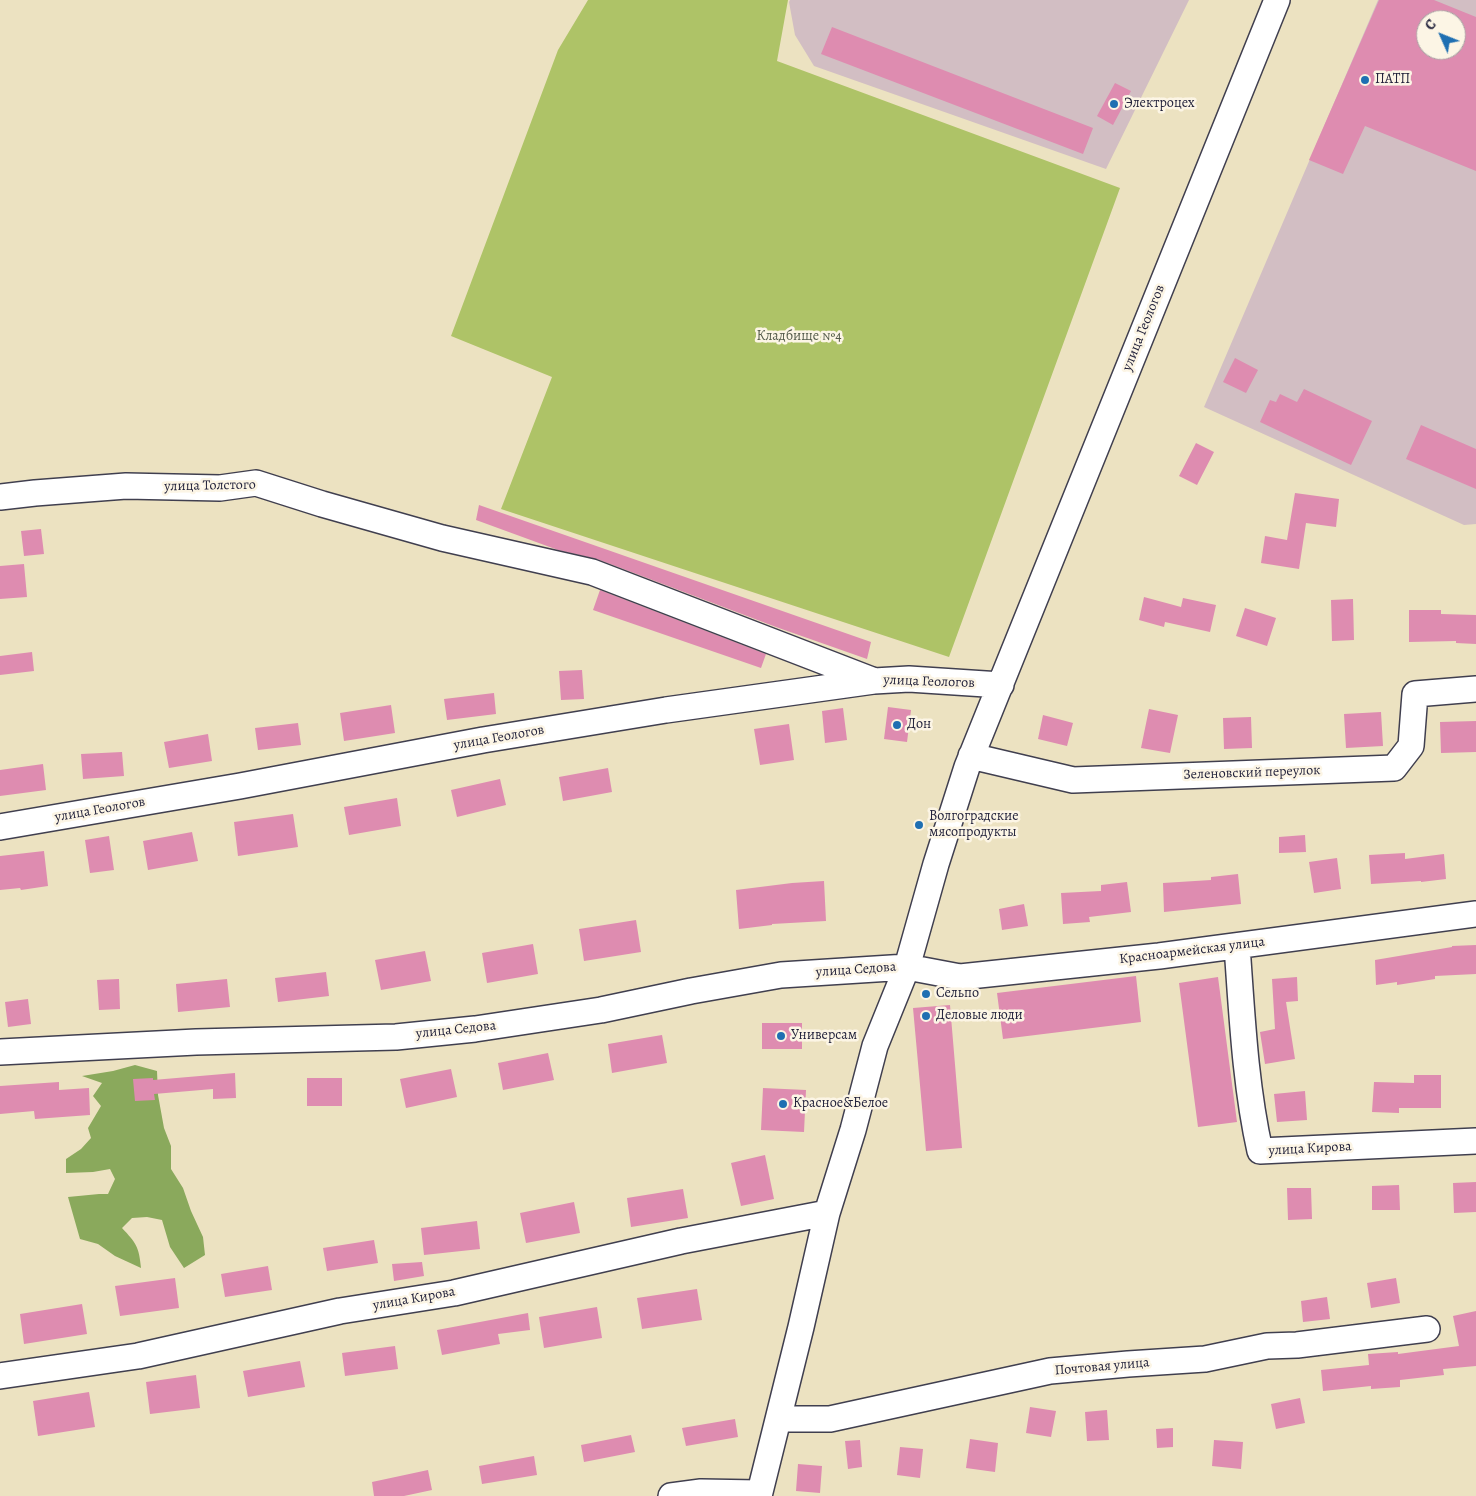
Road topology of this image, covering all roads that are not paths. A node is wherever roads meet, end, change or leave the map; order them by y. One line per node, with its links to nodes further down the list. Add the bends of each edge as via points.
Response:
1 (1277, 0): 4 (street, улица Геологов)
2 (0, 497): 3 (street, улица Толстого, via 126,486 220,488 256,483 442,538 592,572)
3 (874, 680): 4 (street, улица Геологов); 7 (street, улица Геологов, via 483,740)
4 (1001, 684): 6 (street, улица Геологов)
5 (1476, 689): 6 (street, Зеленовский переулок, via 1415,694 1412,746 1394,768 1073,780)
6 (971, 756): 10 (street, улица Геологов)
7 (0, 827)
8 (1476, 914): 9 (street, Красноармейская улица)
9 (1237, 946): 10 (street, Красноармейская улица, via 960,976); 12 (street, улица Кирова, via 1244,1042 1260,1151)
10 (907, 967): 11 (street, улица Седова, via 781,975 601,1010 396,1037 196,1042); 13 (street, улица Геологов, via 875,1046)
11 (0, 1052)
12 (1476, 1141)
13 (827, 1213): 15 (street, улица Кирова, via 681,1241 454,1293 340,1311 138,1356); 16 (street, улица Геологов)
14 (1427, 1329): 16 (street, Почтовая улица, via 1267,1346 1205,1359 1050,1371 830,1419)
15 (0, 1376)
16 (779, 1419): 17 (street, улица Геологов)
17 (759, 1494): 18 (street, via 701,1492)
18 (671, 1496)

